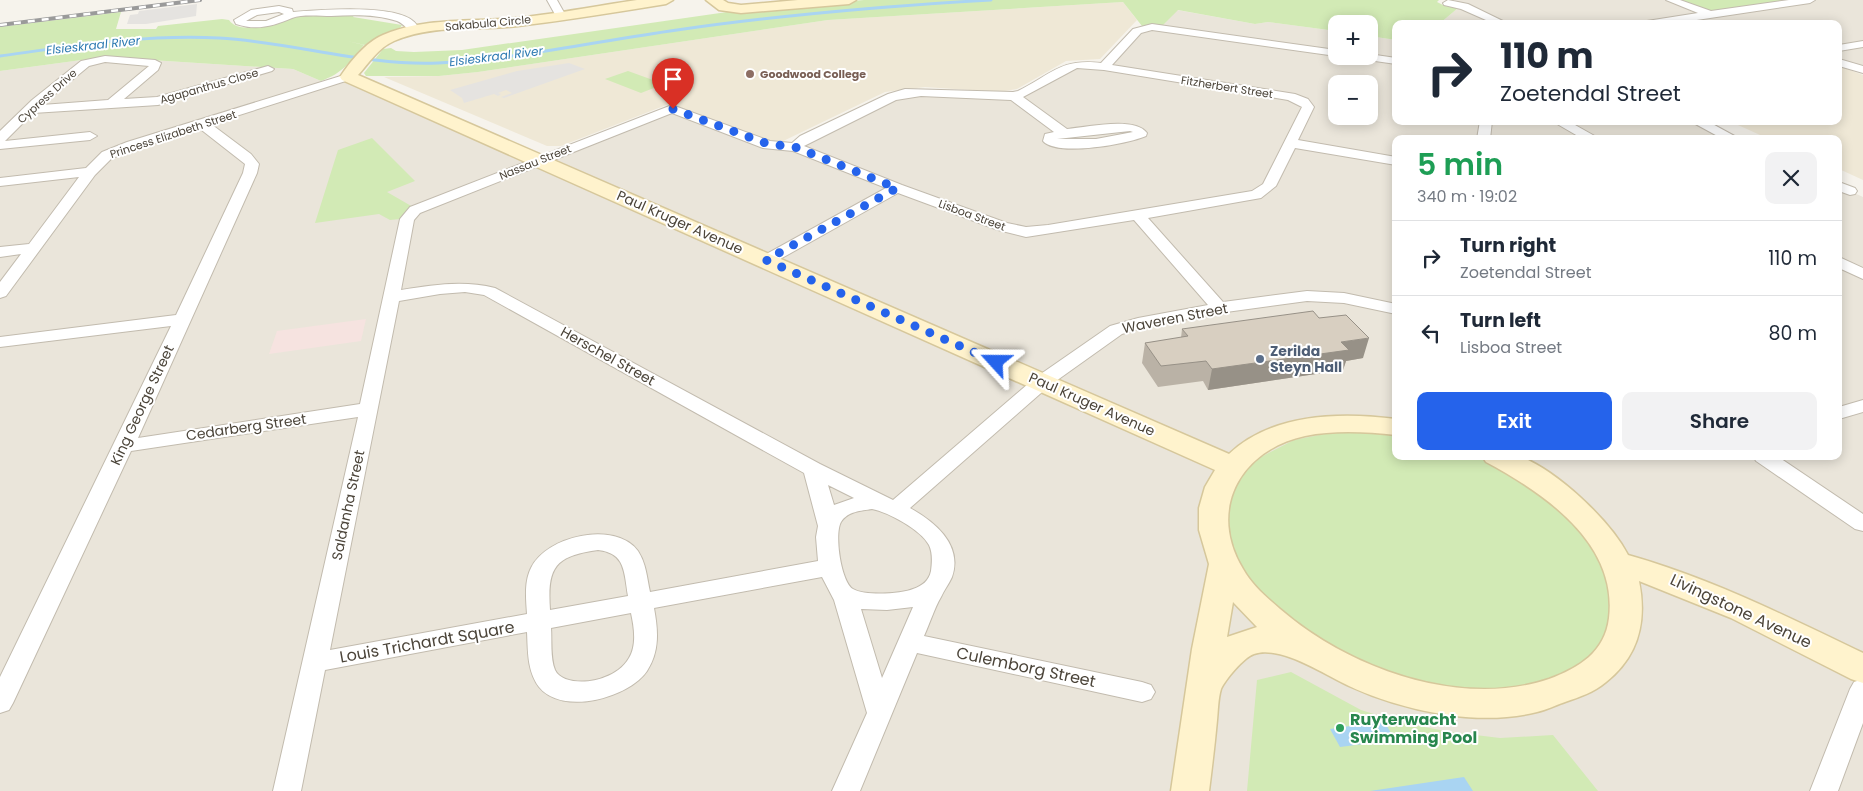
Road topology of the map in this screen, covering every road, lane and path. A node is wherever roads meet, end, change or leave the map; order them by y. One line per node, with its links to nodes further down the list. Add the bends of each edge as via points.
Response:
1 (552, 0): 12 (street)
2 (666, 0): 12 (street, Sakabula Circle)
3 (713, 0): 4 (street, via 724,7 741,9)
4 (850, 0)
5 (1671, 0): 10 (street)
6 (1810, 0): 10 (street)
7 (360, 2): 9 (street, via 354,6)
8 (1448, 3): 13 (street, via 1464,6)
9 (355, 14): 11 (street); 17 (street, via 403,19)
10 (1710, 14): 14 (street); 15 (street)
11 (290, 15)
12 (561, 16): 17 (street, Sakabula Circle)
13 (1495, 20)
14 (1672, 20)
15 (1726, 20)
16 (1148, 27): 20 (street); 24 (street, via 1138,31)
17 (415, 30): 27 (street, Sakabula Circle, via 388,38 374,47)
18 (1863, 44): 19 (street)
19 (1842, 48)
20 (1328, 52)
21 (1378, 59): 22 (street)
22 (1392, 61)
23 (1842, 63): 26 (street)
24 (1104, 67): 29 (street, via 1072,66); 41 (street, Fitzherbert Street, via 1298,99 1308,108)
25 (268, 69): 30 (street, Agapanthus Close, via 168,99)
26 (1863, 70)
27 (351, 73): 33 (street, Princess Elizabeth Street); 44 (street, Paul Kruger Avenue)
28 (905, 93): 29 (street); 43 (street, via 805,139)
29 (1014, 96): 36 (street)
30 (111, 104): 31 (street, Agapanthus Close); 31 (street, Cypress Drive, via 154,68 155,63 105,59 87,62)
31 (30, 109): 40 (street, Cypress Drive)
32 (667, 110): 43 (street, Lisboa Street, via 674,109 768,144); 44 (street, Nassau Street)
33 (202, 124): 46 (street, Princess Elizabeth Street, via 118,150 107,155); 60 (street, King George Street, via 246,157 252,168)
34 (1566, 125): 37 (street)
35 (1704, 125): 38 (street)
36 (1064, 133): 36 (street, via 1130,127 1141,133 1129,138 1072,144 1050,141 1050,137)
37 (1586, 135)
38 (1726, 135)
39 (90, 136): 42 (street)
40 (0, 138)
41 (1290, 143): 45 (street); 49 (street, Lisboa Street, via 1269,186 1256,195)
42 (0, 145)
43 (795, 147): 48 (street, Lisboa Street)
44 (539, 160): 50 (street, Nassau Street, via 419,208); 53 (street, Paul Kruger Avenue)
45 (1392, 160)
46 (90, 172): 47 (street); 51 (street, Princess Elizabeth Street)
47 (0, 182)
48 (897, 188): 49 (street, Lisboa Street, via 1026,232); 53 (street)
49 (1138, 215): 58 (street)
50 (407, 219): 57 (street, Saldanha Street)
51 (34, 248): 52 (street); 56 (street, Princess Elizabeth Street)
52 (0, 252)
53 (766, 260): 62 (street, Paul Kruger Avenue)
54 (1842, 264): 55 (street)
55 (1863, 274)
56 (0, 293)
57 (392, 297): 64 (street, Saldanha Street); 71 (street, Herschel Street, via 456,288 489,291)
58 (1219, 308): 59 (street, Waveren Street, via 1312,296 1344,298); 62 (street, Waveren Street, via 1116,330)
59 (1392, 308)
60 (183, 319): 61 (street); 67 (street, King George Street)
61 (0, 342)
62 (1042, 382): 70 (street, Paul Kruger Avenue); 72 (street, Waveren Street)
63 (1863, 406): 65 (street)
64 (369, 409): 67 (street, Cedarberg Street); 84 (street, Saldanha Street)
65 (1842, 412)
66 (1392, 427): 70 (street, via 1343,424 1290,432 1267,440)
67 (124, 446): 89 (street, King George Street)
68 (1503, 460): 75 (street, via 1561,496 1593,528)
69 (1769, 460): 73 (street)
70 (1232, 466): 76 (street, via 1219,486 1213,510 1214,536)
71 (813, 469): 72 (street, Herschel Street); 74 (street)
72 (889, 506): 74 (street, via 864,502 850,506 838,512); 78 (street, via 925,529 937,541 943,570)
73 (1863, 524)
74 (828, 525): 77 (street)
75 (1616, 562): 83 (street, via 1626,591 1627,619 1614,652 1584,680 1538,697 1483,703 1420,695 1359,676); 85 (street, Livingstone Avenue, via 1688,585)
76 (1224, 564): 83 (street, via 1243,593 1270,622); 86 (street, via 1211,627)
77 (831, 568): 79 (street); 80 (street, Louis Trichardt Square)
78 (931, 592): 79 (street, via 897,601); 82 (street)
79 (845, 596): 90 (street)
80 (640, 603): 81 (street, Louis Trichardt Square); 81 (street, via 629,555 606,543 582,544 561,550 541,570 537,588); 81 (street, via 646,645 640,663 624,680 599,689 576,691 552,685 541,664)
81 (540, 622): 84 (street, Louis Trichardt Square)
82 (909, 642): 88 (street, Culemborg Street); 90 (street)
83 (1304, 648): 86 (street, via 1270,640 1249,641 1228,653)
84 (315, 662): 91 (street, Saldanha Street)
85 (1863, 668)
86 (1206, 683): 93 (street)
87 (1863, 689): 94 (street)
88 (1142, 692)
89 (0, 703)
90 (879, 712): 92 (street)
91 (287, 791)
92 (846, 791)
93 (1190, 791)
94 (1824, 791)

